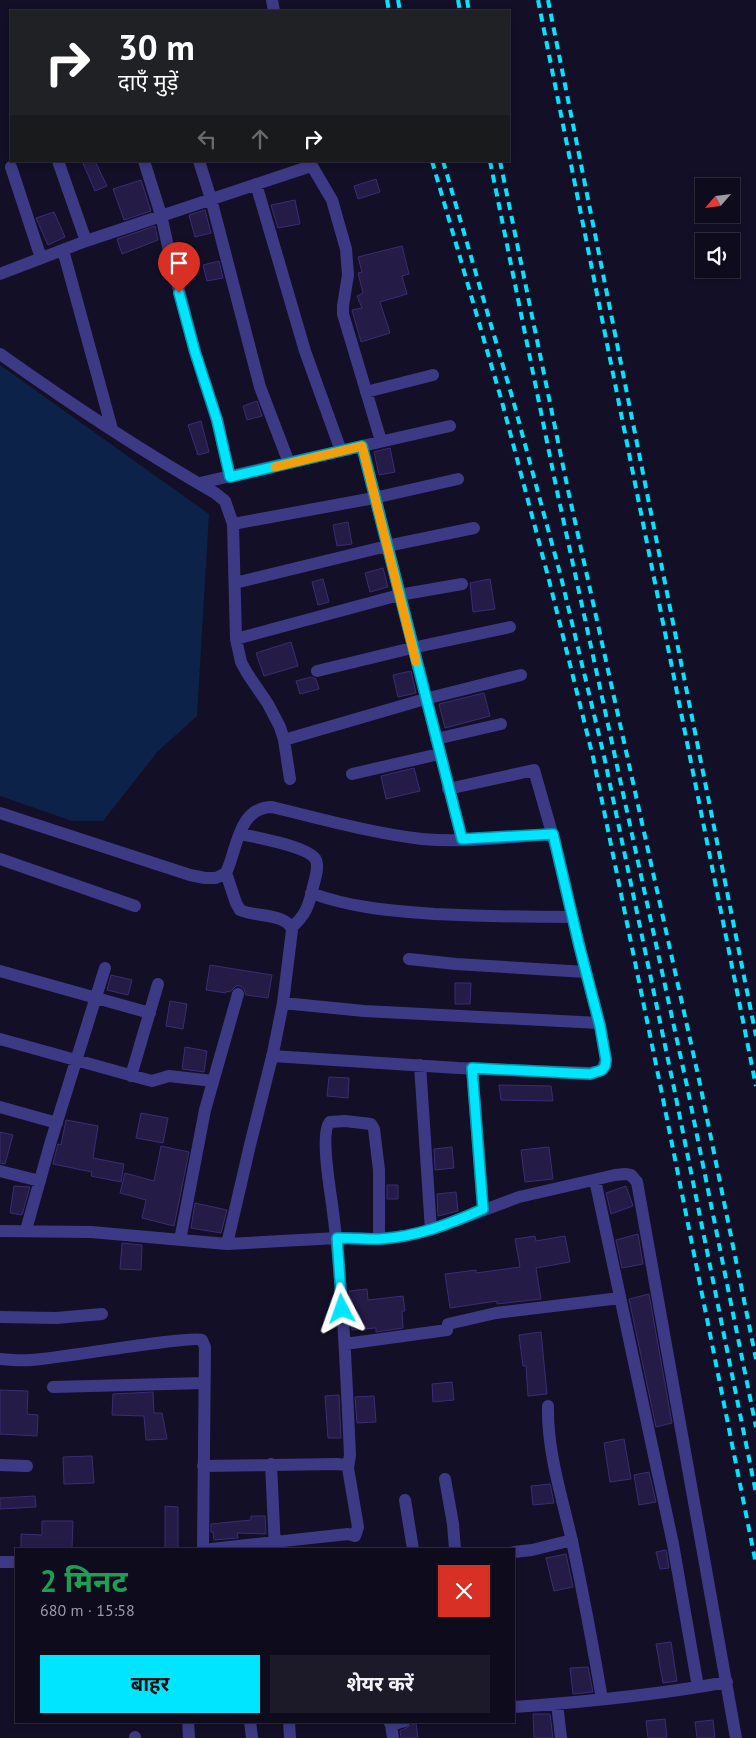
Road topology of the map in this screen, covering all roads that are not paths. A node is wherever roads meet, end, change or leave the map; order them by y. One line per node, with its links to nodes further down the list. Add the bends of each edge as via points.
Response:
1 (58, 162): 9 (street)
2 (144, 162): 8 (street)
3 (199, 162): 7 (street)
4 (310, 163): 6 (street); 15 (street, via 332,200 346,248 348,275 343,314)
5 (11, 167): 11 (street)
6 (256, 184): 7 (street); 20 (street, via 305,351)
7 (211, 199): 8 (street); 21 (street, via 260,388)
8 (161, 215): 9 (street); 22 (street)
9 (86, 241): 10 (street)
10 (64, 250): 11 (street); 17 (street)
11 (41, 258): 12 (street)
12 (0, 274)
13 (0, 354): 17 (street)
14 (433, 375): 15 (street)
15 (366, 392): 18 (street)
16 (450, 426): 18 (street)
17 (112, 429): 24 (street)
18 (381, 441): 19 (street)
19 (362, 446): 20 (street); 25 (street)
20 (341, 451): 21 (street)
21 (289, 464): 22 (street)
22 (230, 477): 24 (street)
23 (458, 479): 25 (street)
24 (200, 483): 26 (street, via 221,496)
25 (374, 498): 26 (street); 28 (street)
26 (233, 524): 29 (street)
27 (474, 528): 28 (street)
28 (387, 546): 29 (street); 31 (street)
29 (235, 584): 33 (street)
30 (462, 584): 31 (street)
31 (399, 594): 33 (street); 34 (street)
32 (510, 627): 34 (street)
33 (236, 639): 39 (street, via 241,662 268,704)
34 (412, 648): 35 (street); 37 (street)
35 (317, 671)
36 (521, 675): 37 (street)
37 (425, 699): 39 (street); 40 (street)
38 (501, 724): 40 (street)
39 (284, 740): 43 (street)
40 (436, 740): 41 (street)
41 (439, 754): 42 (street); 44 (street)
42 (352, 774)
43 (290, 779)
44 (448, 789): 47 (street, via 534,770); 48 (street)
45 (0, 814): 50 (street, via 190,875 216,878)
46 (240, 834): 48 (street, via 248,817 255,811 272,807 385,834 423,839); 50 (street); 51 (street, via 310,853 317,864)
47 (553, 834): 48 (street); 53 (street)
48 (462, 839)
49 (0, 859): 52 (street)
50 (226, 873): 54 (street, via 240,910 282,919)
51 (311, 893): 53 (street, via 349,905 409,912); 54 (street, via 303,917)
52 (135, 906)
53 (572, 917): 58 (street)
54 (292, 927): 62 (street)
55 (409, 959): 58 (street)
56 (105, 968): 61 (street)
57 (0, 971): 61 (street)
58 (586, 972): 64 (street)
59 (158, 984): 63 (street)
60 (238, 994): 71 (street)
61 (96, 998): 63 (street); 67 (street)
62 (283, 1003): 64 (street, via 364,1011); 66 (street)
63 (150, 1013): 70 (street)
64 (599, 1023): 69 (street, via 606,1060 598,1072)
65 (0, 1039): 67 (street)
66 (272, 1056): 68 (street); 84 (street)
67 (75, 1061): 70 (street); 73 (street)
68 (420, 1066): 69 (street); 79 (street)
69 (472, 1068): 77 (street)
70 (131, 1076): 71 (street, via 152,1081 169,1076)
71 (213, 1081): 83 (street)
72 (0, 1107): 73 (street)
73 (57, 1122): 76 (street)
74 (0, 1171): 76 (street)
75 (595, 1180): 77 (street, via 519,1197); 85 (street); 111 (street, via 625,1174 637,1182)
76 (40, 1181): 78 (street)
77 (483, 1209): 79 (street)
78 (26, 1230): 80 (street); 83 (street)
79 (431, 1230): 82 (street)
80 (0, 1231)
81 (337, 1238): 82 (street); 82 (street, via 327,1167 326,1129 330,1122 369,1123 374,1129 379,1170); 84 (street); 88 (street)
82 (380, 1239)
83 (180, 1240): 84 (street)
84 (227, 1244)
85 (620, 1298): 88 (street, via 496,1313 448,1324 447,1330); 112 (street, via 673,1544)
86 (102, 1314): 87 (street, via 56,1318)
87 (0, 1317)
88 (345, 1344): 97 (street)
89 (0, 1359): 90 (street, via 30,1360 199,1339 205,1347)
90 (204, 1383): 91 (street); 96 (street)
91 (53, 1387)
92 (548, 1406): 101 (street, via 555,1474)
93 (271, 1464): 96 (street); 97 (street, via 344,1464); 102 (street)
94 (0, 1465): 95 (street)
95 (27, 1466)
96 (203, 1466): 103 (street)
97 (348, 1468): 100 (street, via 358,1527)
98 (445, 1479): 107 (street)
99 (405, 1500): 106 (street)
100 (355, 1536): 102 (street, via 348,1534); 105 (street)
101 (572, 1540): 108 (street); 113 (street)
102 (275, 1545): 104 (street)
103 (204, 1548)
104 (227, 1548)
105 (355, 1548)
106 (413, 1548)
107 (455, 1548)
108 (515, 1552)
109 (0, 1562): 110 (street)
110 (15, 1562)
111 (727, 1682): 112 (street); 125 (street)
112 (698, 1687): 113 (street)
113 (602, 1699): 114 (street)
114 (557, 1704): 115 (street); 124 (street)
115 (515, 1707)
116 (188, 1723): 120 (street)
117 (250, 1723): 121 (street)
118 (288, 1723): 122 (street)
119 (390, 1723): 123 (street)
120 (190, 1738)
121 (252, 1738)
122 (290, 1738)
123 (393, 1738)
124 (561, 1738)
125 (736, 1738)

